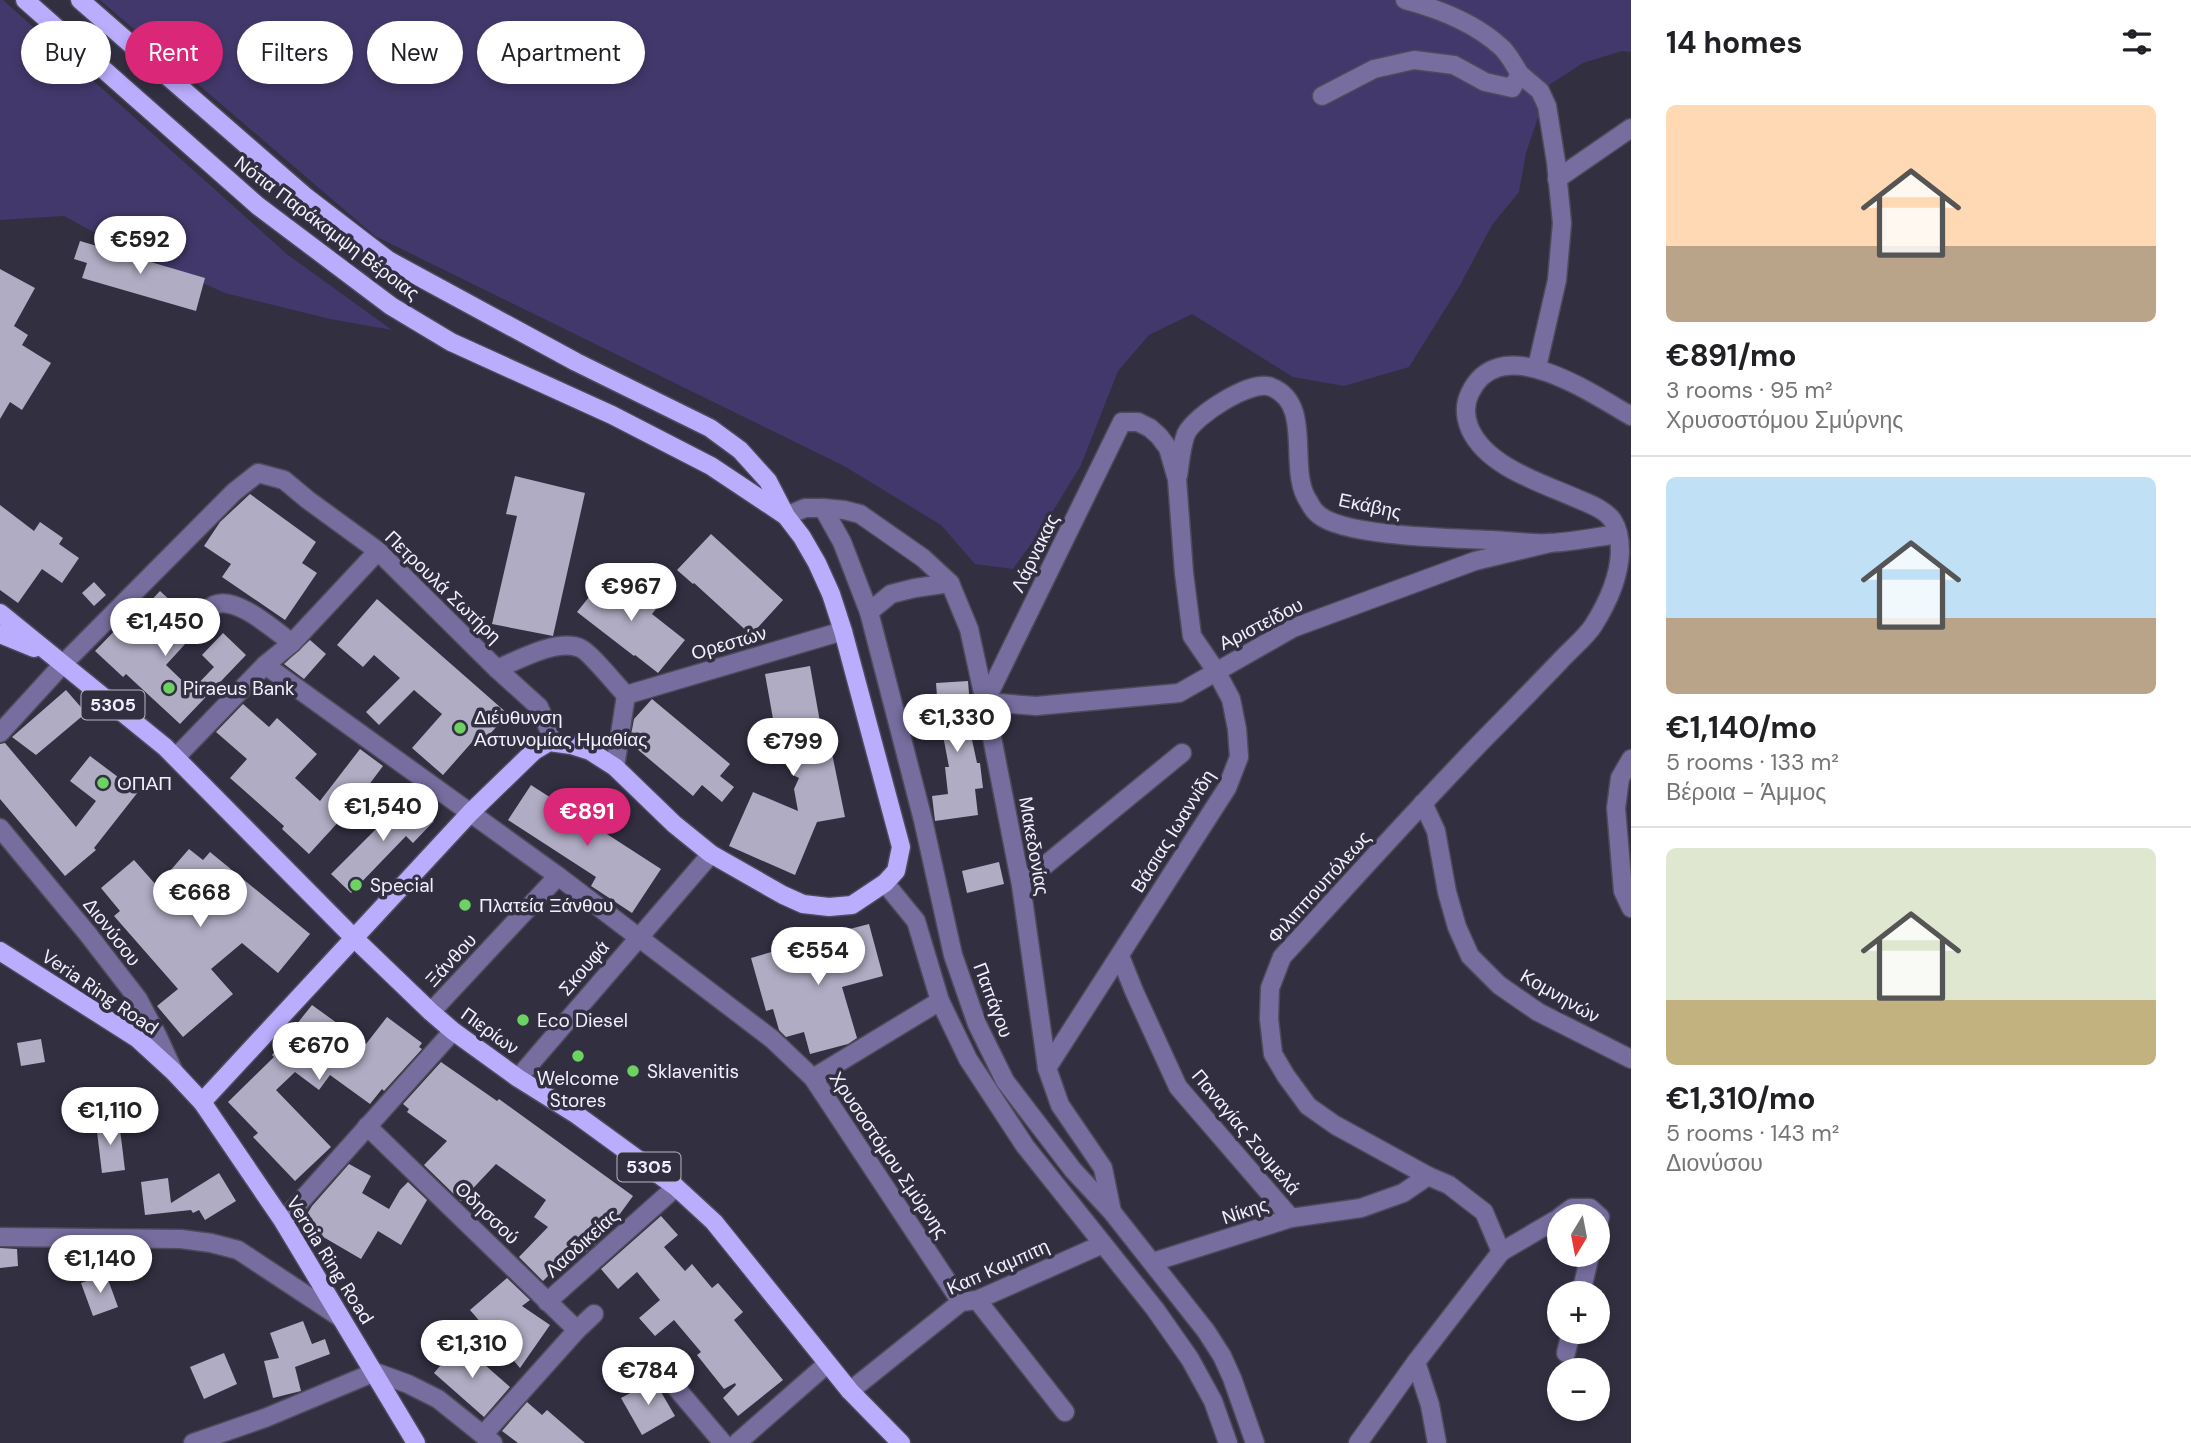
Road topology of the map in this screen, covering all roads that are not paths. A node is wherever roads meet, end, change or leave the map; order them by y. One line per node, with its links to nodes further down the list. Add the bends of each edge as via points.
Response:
1 (25, 0): 13 (main road, Νότια Παράκαμψη Βέροιας, via 258,206 391,306 451,342 612,415 710,466)
2 (80, 0): 13 (main road, Νότια Παράκαμψη Βέροιας, via 306,197 388,260 709,428 740,450 768,481)
3 (1405, 0): 4 (street, via 1476,28 1503,48)
4 (1520, 74): 5 (street, via 1512,88 1485,82 1454,65 1413,60 1374,69); 7 (street, via 1540,91 1547,106)
5 (1322, 96)
6 (1631, 128): 7 (street)
7 (1558, 179): 8 (street, via 1562,223 1557,280)
8 (1537, 368): 9 (street); 14 (street, via 1504,366 1477,380 1466,407 1473,436 1505,466 1601,511 1613,521)
9 (1631, 416)
10 (1122, 422): 11 (street, Βάσιας Ιωαννίδη, via 1138,422 1159,436); 29 (street, Λάρνακας)
11 (1177, 478): 15 (street, Εκάβης, via 1187,433 1198,420 1245,389 1271,387 1296,411 1301,479 1307,500 1320,516 1373,532); 27 (street, Βάσιας Ιωαννίδη, via 1192,636)
12 (823, 508): 13 (street, Μακεδονίας, via 805,508); 17 (street, Μακεδονίας, via 860,514); 18 (street, Παπάγου, via 842,542)
13 (786, 516): 21 (main road, Νότια Παράκαμψη Βέροιας, via 817,563)
14 (1618, 534): 15 (street, Εκάβης); 36 (street, Φιλιππουπόλεως, via 1615,581 1591,628)
15 (1550, 543): 27 (street, Αριστείδου, via 1475,561 1293,628)
16 (378, 551): 23 (street); 24 (street, Πετρουλά Σωτήρη, via 284,480 258,473); 26 (street, Πετρουλά Σωτήρη)
17 (950, 583): 18 (street, via 891,594); 29 (street, Μακεδονίας, via 969,629)
18 (869, 612): 60 (street, Παπάγου, via 953,955 977,1024 1005,1081 1073,1170)
19 (0, 613): 24 (main road, Πιερίων / 5305)
20 (196, 618): 23 (street, via 215,604 228,602)
21 (844, 631): 28 (street, Ορεστών); 41 (main road, Νότια Παράκαμψη Βέροιας, via 901,847 896,871)
22 (0, 634): 24 (main road, Πιερίων / 5305)
23 (292, 643): 25 (street)
24 (57, 659): 30 (street); 33 (main road, Πιερίων / 5305)
25 (265, 665): 33 (street); 37 (street, Χρυσοστόμου Σμύρνης)
26 (497, 669): 28 (street, via 544,649 581,648); 31 (street, Πετρουλά Σωτήρη, via 539,707)
27 (1216, 671): 29 (street, Αριστείδου, via 1179,693 1036,706); 47 (street, Βάσιας Ιωαννίδη, via 1231,699 1240,757 1227,788)
28 (626, 695): 35 (street)
29 (985, 702): 42 (street, Μακεδονίας)
30 (0, 733)
31 (550, 742): 35 (main road, via 590,751); 37 (main road, via 534,751)
32 (1182, 753): 42 (street)
33 (176, 757): 45 (main road, Πιερίων / 5305)
34 (1631, 759): 43 (street, via 1620,778 1616,808 1623,891)
35 (615, 767): 39 (main road)
36 (1423, 803): 51 (street, Κομνηνών, via 1436,831 1447,892 1470,956 1499,985 1538,1012); 58 (street, Φιλιππουπόλεως, via 1282,957 1270,988 1269,1019 1273,1054 1308,1106)
37 (470, 813): 40 (street, Χρυσοστόμου Σμύρνης); 45 (main road)
38 (0, 828): 53 (street, Διονύσου, via 138,999)
39 (711, 855): 41 (main road, via 803,904 852,905); 44 (street, Σκουφά)
40 (558, 876): 44 (street, Χρυσοστόμου Σμύρνης); 49 (street, Ξάνθου)
41 (885, 883): 48 (street, via 916,921)
42 (1021, 886): 52 (street, Μακεδονίας)
43 (1631, 908)
44 (639, 936): 54 (street, Σκουφά); 55 (street, Χρυσοστόμου Σμύρνης, via 772,1039)
45 (354, 938): 49 (main road, Πιερίων / 5305); 56 (main road)
46 (0, 951): 53 (main road, Veria Ring Road, via 138,1039)
47 (1120, 956): 52 (street, Βάσιας Ιωαννίδη); 61 (street, Παναγίας Σουμελά, via 1178,1087)
48 (940, 1002): 55 (street); 65 (street, via 968,1059 1025,1146)
49 (431, 1012): 50 (main road, Πιερίων / 5305)
50 (453, 1031): 54 (main road, Πιερίων / 5305); 57 (street)
51 (1631, 1059)
52 (1047, 1068): 60 (street, Μακεδονίας, via 1060,1105 1103,1168)
53 (174, 1072): 56 (main road, Veria Ring Road)
54 (518, 1078): 59 (main road, Πιερίων / 5305)
55 (813, 1078): 68 (street, Χρυσοστόμου Σμύρνης)
56 (202, 1102): 62 (main road, Verοia Ring Road)
57 (368, 1126): 62 (street); 69 (street, Οδησσού)
58 (1428, 1176): 61 (street, Νίκης, via 1403,1194 1361,1208); 66 (street, Φιλιππουπόλεως, via 1449,1185 1484,1212)
59 (676, 1187): 69 (street, Λαοδικείας); 76 (main road, Πιερίων / 5305, via 714,1222)
60 (1112, 1212): 67 (street, Παπάγου)
61 (1291, 1218): 67 (street, Νίκης)
62 (283, 1221): 71 (main road, Verοia Ring Road)
63 (1547, 1225): 66 (street)
64 (0, 1237): 71 (street, via 211,1243 238,1250)
65 (1103, 1244): 68 (street, Καπ Καμπιτη); 82 (street, via 1190,1359 1213,1401)
66 (1502, 1252): 75 (street)
67 (1153, 1262): 88 (street, Παπάγου, via 1222,1356)
68 (969, 1301): 79 (street, Καπ Καμπιτη); 80 (street, Χρυσοστόμου Σμύρνης)
69 (547, 1302): 72 (street, Οδησσού)
70 (594, 1314): 72 (street)
71 (341, 1318): 77 (main road, Verοia Ring Road)
72 (577, 1330): 81 (street)
73 (1569, 1344): 74 (street)
74 (1566, 1353)
75 (1416, 1362): 89 (street); 90 (street)
76 (828, 1364): 79 (main road, Πιερίων / 5305); 86 (street)
77 (375, 1372): 81 (street, via 438,1399); 83 (street); 84 (main road, Verοia Ring Road)
78 (667, 1377): 85 (street)
79 (850, 1391): 87 (main road, Πιερίων / 5305)
80 (1065, 1412)
81 (488, 1439)
82 (1224, 1441)
83 (193, 1443)
84 (416, 1443)
85 (723, 1443)
86 (737, 1443)
87 (901, 1443)
88 (1255, 1443)
89 (1358, 1443)
90 (1437, 1443)

